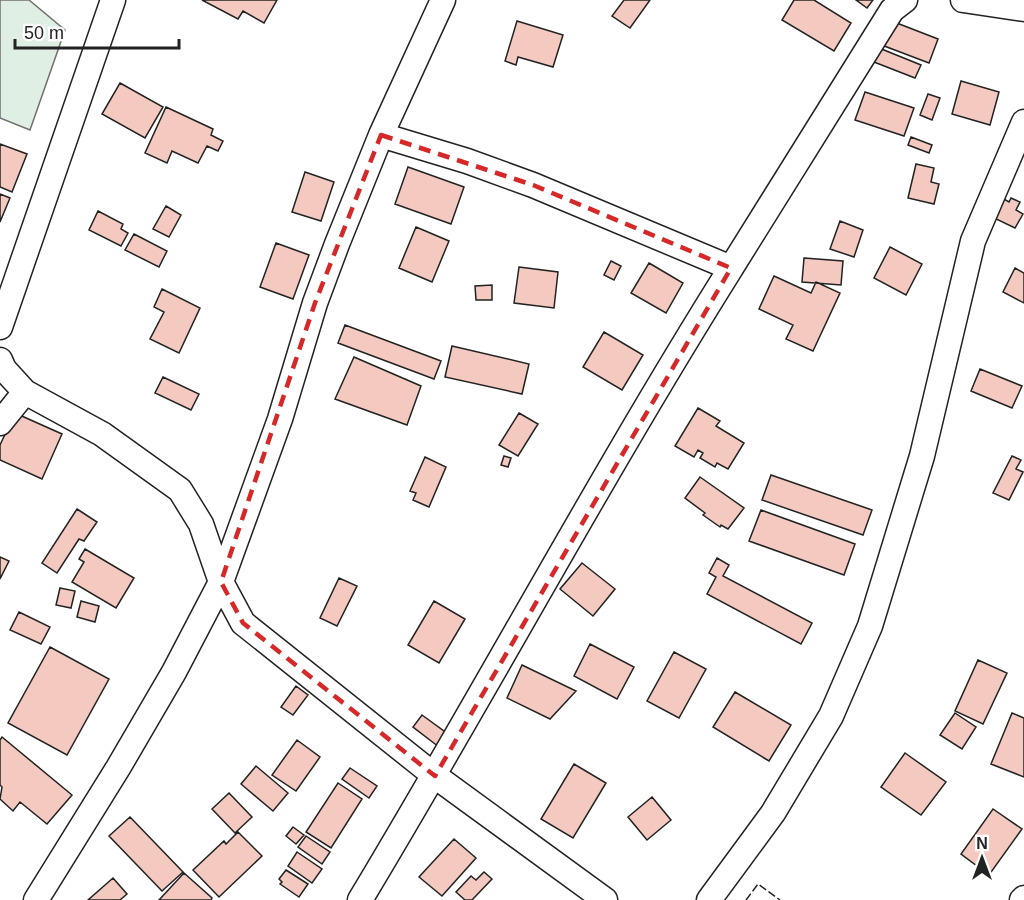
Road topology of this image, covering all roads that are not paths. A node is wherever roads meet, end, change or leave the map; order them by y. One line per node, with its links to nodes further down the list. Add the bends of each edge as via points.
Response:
1 (113, 0): 9 (street)
2 (443, 0): 7 (street)
3 (904, 0): 8 (street, via 892,10)
4 (963, 0): 5 (street)
5 (1024, 9)
6 (1024, 122): 18 (street, via 973,241 922,456 870,626 831,716 773,813)
7 (381, 135): 8 (street, via 533,185); 13 (street, via 315,303 280,419)
8 (731, 268): 14 (street, via 675,358)
9 (0, 327)
10 (0, 360): 11 (street)
11 (25, 392): 12 (street); 13 (street, via 102,434 180,490 201,524)
12 (0, 423)
13 (221, 582): 14 (street, via 243,624); 15 (street, via 174,672)
14 (435, 776): 16 (street); 17 (street)
15 (36, 900)
16 (360, 900)
17 (605, 900)
18 (709, 900)

